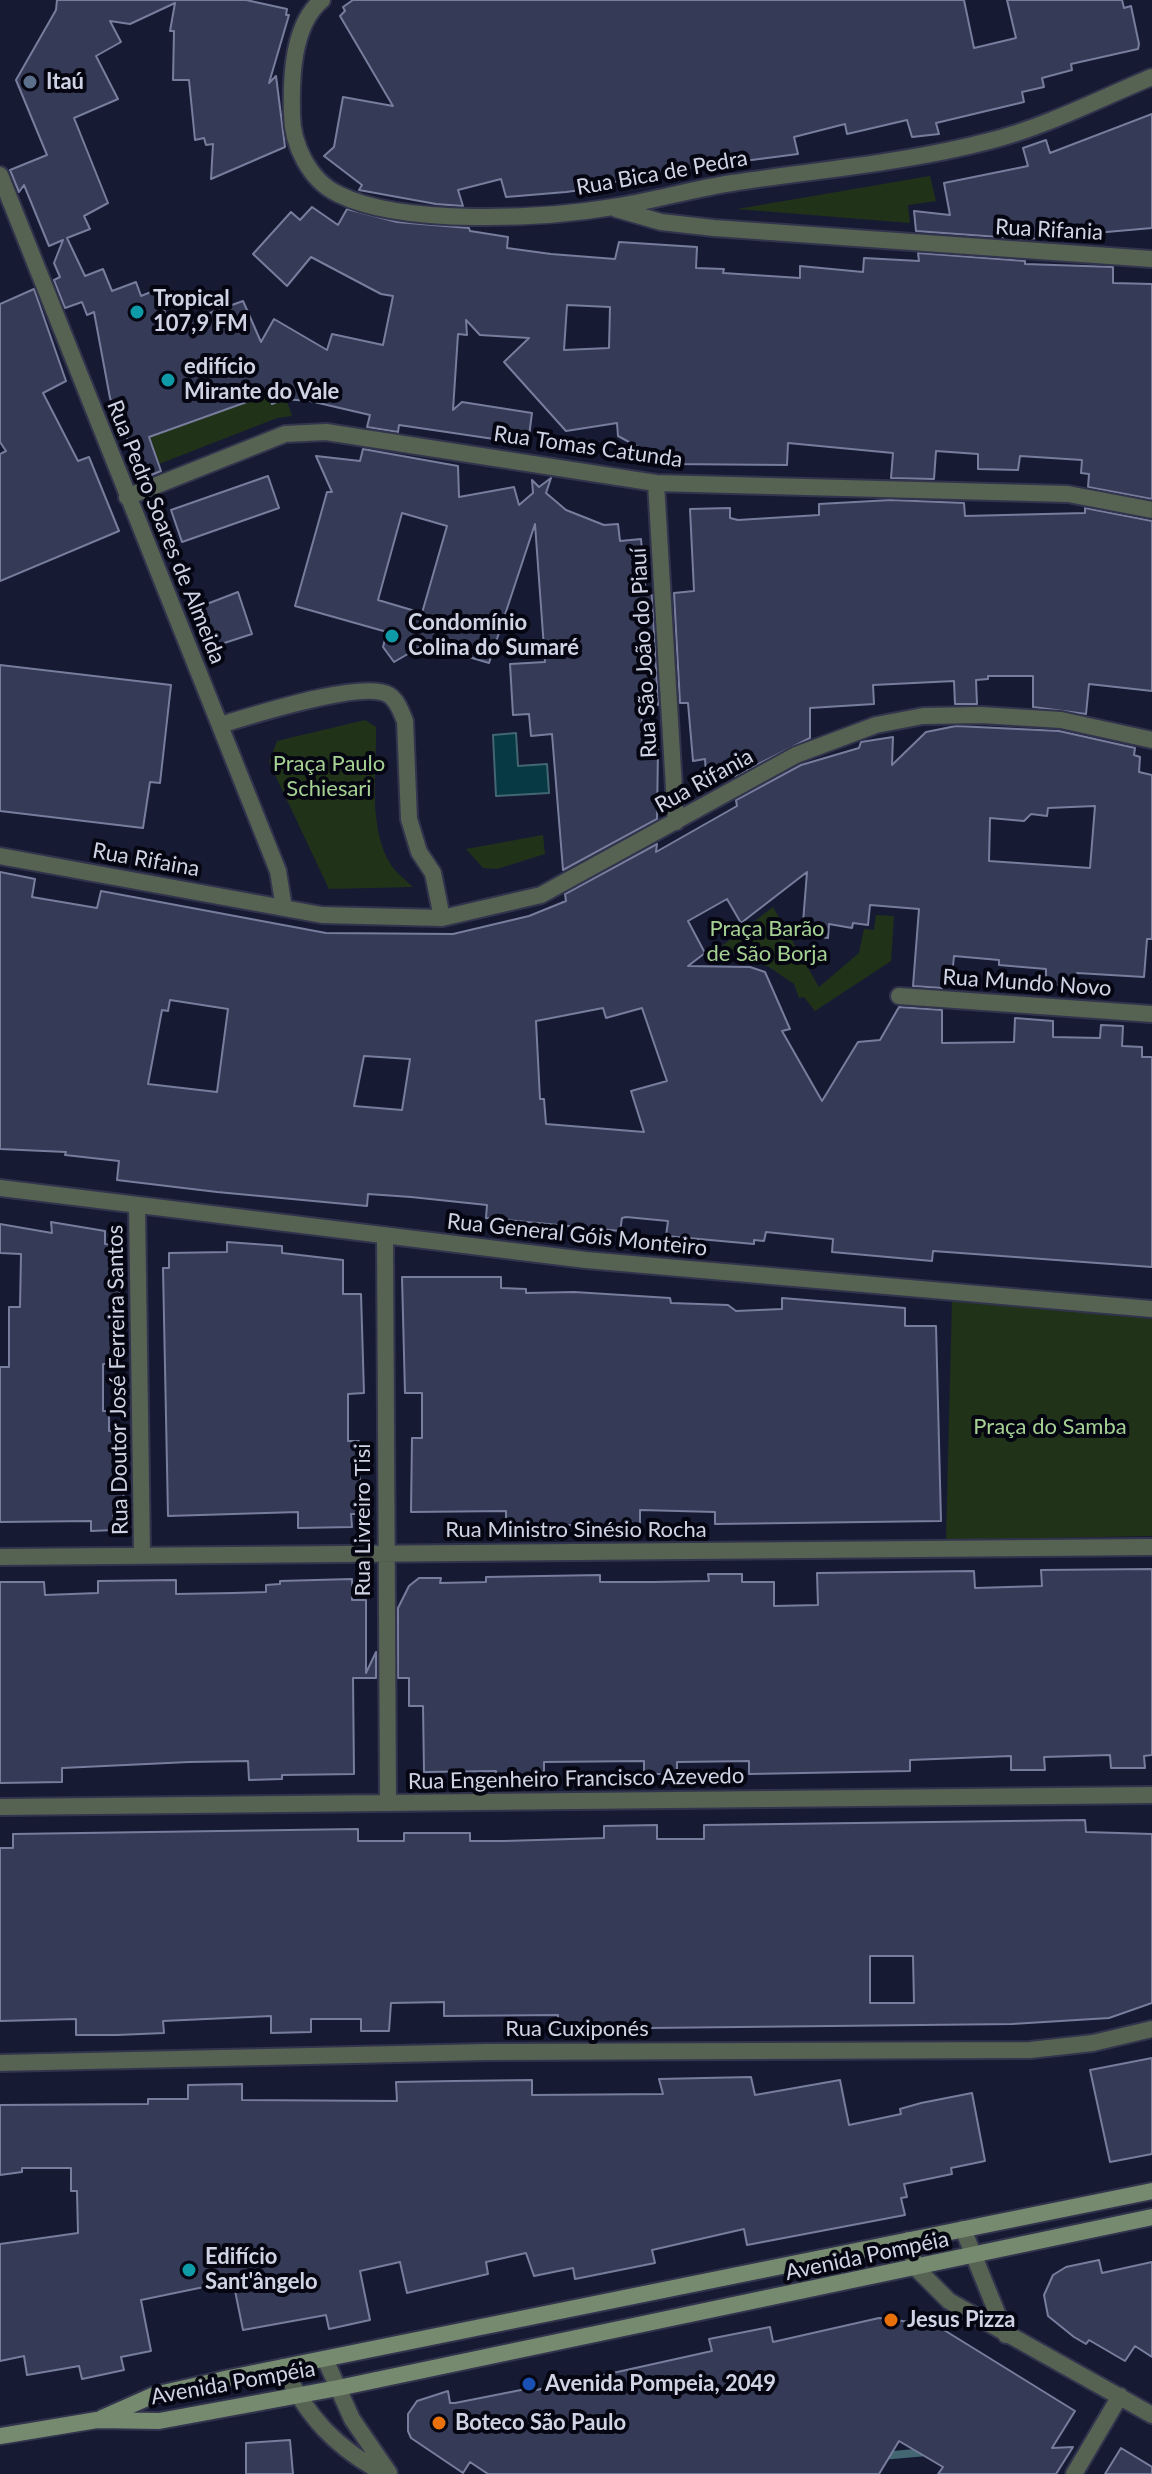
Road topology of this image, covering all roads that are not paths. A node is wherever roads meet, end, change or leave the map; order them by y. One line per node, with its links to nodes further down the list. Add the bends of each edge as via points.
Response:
1 (322, 0): 4 (street, Rua Bica de Pedra, via 294,57 293,133 306,163 336,194 408,212 507,217)
2 (1152, 77): 4 (street, Rua Bica de Pedra, via 990,141)
3 (0, 175): 7 (street, Rua Pedro Soares de Almeida)
4 (610, 208): 5 (street, Rua Rifania, via 661,222 714,228)
5 (1152, 259)
6 (656, 483): 7 (street, Rua Tomas Catunda, via 326,432 285,434); 8 (street, Rua Tomas Catunda, via 1068,494); 11 (street, Rua São João do Piauí)
7 (127, 497): 9 (street, Rua Pedro Soares de Almeida)
8 (1152, 510)
9 (220, 725): 13 (street, Rua Pedro Soares de Almeida, via 278,871); 14 (street, via 356,691 389,695 405,721 413,837 433,873)
10 (1152, 740): 11 (street, Rua Rifania, via 1061,720 923,716 840,735)
11 (676, 822): 14 (street, Rua Rifania, via 541,895)
12 (0, 856): 13 (street, Rua Rifaina)
13 (284, 908): 14 (street, Rua Rifania, via 322,915)
14 (442, 918)
15 (899, 996): 16 (street, Rua Mundo Novo)
16 (1152, 1014)
17 (0, 1188): 18 (street, Rua General Góis Monteiro)
18 (137, 1206): 19 (street, Rua General Góis Monteiro); 23 (street, Rua Doutor José Ferreira Santos)
19 (385, 1236): 20 (street, Rua General Góis Monteiro, via 586,1260); 22 (street, Rua Livreiro Tisi)
20 (1152, 1309)
21 (1152, 1547): 22 (street, Rua Ministro Sinésio Rocha)
22 (384, 1553): 23 (street, Rua Ministro Sinésio Rocha); 26 (street, Rua Livreiro Tisi)
23 (142, 1554): 24 (street, Rua Ministro Sinésio Rocha)
24 (0, 1557)
25 (1152, 1795): 26 (street, Rua Engenheiro Francisco Azevedo)
26 (388, 1803): 27 (street, Rua Engenheiro Francisco Azevedo)
27 (0, 1807)
28 (1152, 2029): 29 (street, Rua Cuxiponés, via 1030,2050 470,2052)
29 (0, 2063)
30 (1152, 2191): 32 (main road, Avenida Pompéia)
31 (1152, 2217): 34 (main road, Avenida Pompéia)
32 (963, 2229): 33 (main road, Avenida Pompéia); 34 (street)
33 (908, 2240): 35 (street); 37 (main road, Avenida Pompéia)
34 (971, 2257): 35 (main road, Avenida Pompéia); 36 (street)
35 (916, 2268): 36 (street, via 949,2301); 39 (main road, Avenida Pompéia)
36 (1007, 2336): 41 (street)
37 (325, 2359): 38 (main road, Avenida Pompéia); 39 (street)
38 (283, 2367): 40 (street); 43 (main road, Avenida Pompéia, via 154,2395)
39 (338, 2388): 40 (main road, Avenida Pompéia); 45 (street)
40 (297, 2395): 43 (main road, Avenida Pompéia, via 159,2421); 45 (street, via 312,2420 338,2445)
41 (1120, 2396): 42 (street); 46 (street)
42 (1152, 2415)
43 (97, 2420): 44 (main road)
44 (0, 2436)
45 (387, 2474)
46 (1074, 2474)

